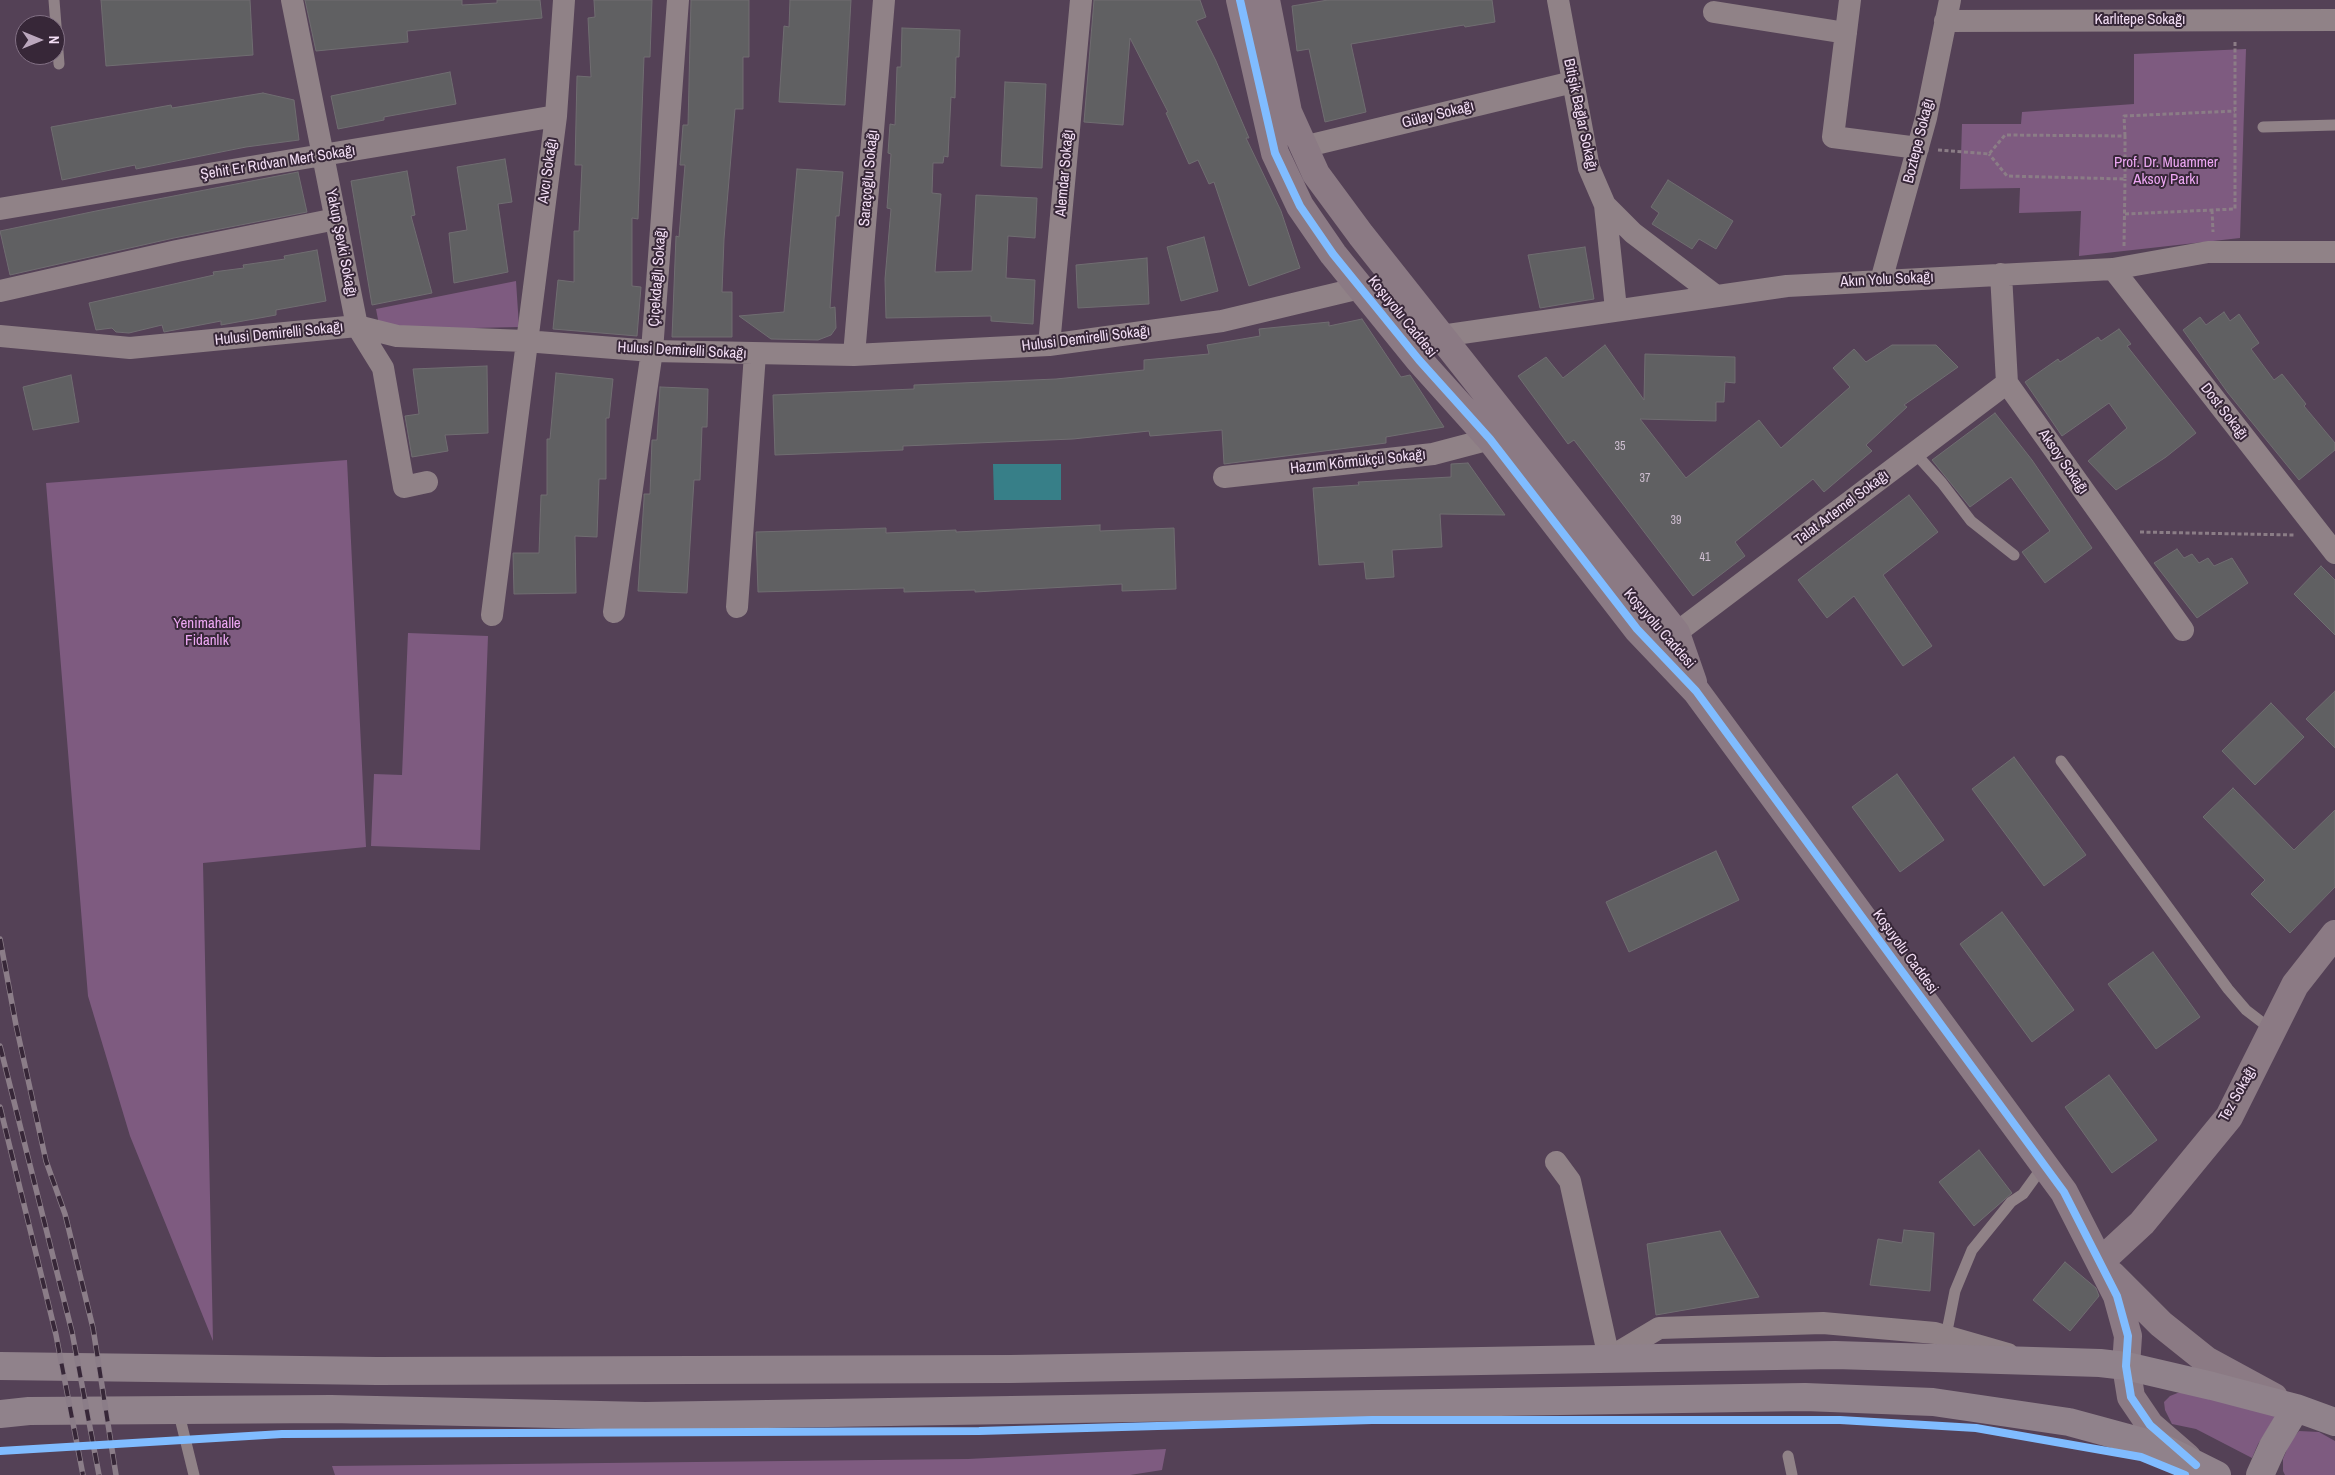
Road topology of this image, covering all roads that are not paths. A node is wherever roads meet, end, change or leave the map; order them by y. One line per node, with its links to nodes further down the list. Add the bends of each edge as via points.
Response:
1 (54, 0): 13 (lane)
2 (292, 0): 23 (street, Yakup Şevki Sokağı)
3 (564, 0): 17 (street, Avcı Sokağı)
4 (678, 0): 40 (street, Çiçekdağlı Sokağı)
5 (884, 0): 42 (street, Saraçoğlu Sokağı)
6 (1080, 0): 39 (street, Alemdar Sokağı)
7 (1240, 0): 22 (street, Koşuyolu Caddesi)
8 (1266, 0): 20 (street, Koşuyolu Caddesi, via 1288,112)
9 (1558, 0): 16 (street, Bitişik Bağlar Sokağı)
10 (1850, 0): 15 (street)
11 (1948, 10): 14 (street, Karlıtepe Sokağı, via 2235,20); 21 (street, Boztepe Sokağı)
12 (1714, 12): 15 (street)
13 (55, 15)
14 (2335, 20)
15 (1846, 33): 21 (street, via 1832,137)
16 (1573, 82): 20 (street, Gülay Sokağı); 24 (street, Bitişik Bağlar Sokağı, via 1589,168)
17 (556, 116): 23 (street, Şehit Er Rıdvan Mert Sokağı); 38 (street, Avcı Sokağı)
18 (2335, 125): 19 (lane)
19 (2263, 127)
20 (1303, 148): 22 (street); 37 (street, Koşuyolu Caddesi, via 1316,174)
21 (1918, 148): 30 (street, Boztepe Sokağı)
22 (1275, 153): 31 (street, Koşuyolu Caddesi, via 1300,206)
23 (324, 156): 25 (street, Şehit Er Rıdvan Mert Sokağı); 26 (street, Yakup Şevki Sokağı)
24 (1605, 205): 33 (street, Bitişik Bağlar Sokağı, via 1633,233); 34 (street)
25 (0, 209)
26 (336, 220): 32 (street, via 177,251); 35 (street, Yakup Şevki Sokağı)
27 (2335, 252): 28 (street, Akın Yolu Sokağı, via 2208,252)
28 (2114, 269): 29 (street, Akın Yolu Sokağı); 49 (street, Dost Sokağı)
29 (2001, 274): 30 (street, Akın Yolu Sokağı); 44 (street)
30 (1881, 281): 33 (street, Akın Yolu Sokağı, via 1787,286)
31 (1360, 288): 39 (street, Hulusi Demirelli Sokağı, via 1222,321); 43 (street, Koşuyolu Caddesi)
32 (0, 291)
33 (1716, 296): 34 (street, Akın Yolu Sokağı)
34 (1616, 310): 37 (street, Akın Yolu Sokağı)
35 (357, 326): 36 (street, Hulusi Demirelli Sokağı, via 130,348); 38 (street, Hulusi Demirelli Sokağı, via 397,336); 48 (street, Yakup Şevki Sokağı, via 383,368 404,487)
36 (0, 336)
37 (1441, 336): 43 (street); 55 (street, Koşuyolu Caddesi)
38 (526, 341): 40 (street, Hulusi Demirelli Sokağı); 53 (street, Avcı Sokağı)
39 (1049, 345): 42 (street, Hulusi Demirelli Sokağı)
40 (652, 351): 41 (street, Hulusi Demirelli Sokağı); 52 (street, Çiçekdağlı Sokağı)
41 (755, 354): 42 (street, Hulusi Demirelli Sokağı); 51 (street)
42 (854, 355)
43 (1419, 360): 45 (street, Koşuyolu Caddesi)
44 (2008, 383): 46 (street, Talat Artemel Sokağı); 54 (street, Aksoy Sokağı)
45 (1490, 439): 47 (street, Hazım Körmükçü Sokağı, via 1434,454); 56 (street, Koşuyolu Caddesi, via 1637,629)
46 (1915, 453): 50 (lane, via 1971,521); 55 (street, Talat Artemel Sokağı)
47 (1224, 477)
48 (427, 482)
49 (2335, 553)
50 (2014, 555)
51 (737, 607)
52 (614, 612)
53 (492, 615)
54 (2183, 630)
55 (1676, 633): 56 (street, Koşuyolu Caddesi)
56 (1696, 691): 61 (street, Koşuyolu Caddesi)
57 (2061, 761): 59 (lane, via 2228,989 2246,1010)
58 (2335, 934): 59 (street, Tez Sokağı, via 2295,985)
59 (2272, 1030): 62 (street, Tez Sokağı, via 2228,1117 2142,1223)
60 (1556, 1162): 64 (street, via 1570,1181)
61 (2044, 1165): 62 (street, Koşuyolu Caddesi, via 2064,1192); 63 (lane, via 2023,1194 2011,1202 1972,1250 1955,1291)
62 (2100, 1262): 67 (street, Koşuyolu Caddesi, via 2117,1296 2128,1336); 68 (street, via 2161,1324 2206,1360)
63 (1946, 1336): 64 (street, via 1822,1323 1659,1328); 65 (street)
64 (1609, 1358): 65 (main road, via 1835,1355); 66 (main road, via 1010,1369 662,1371)
65 (2032, 1362): 67 (main road)
66 (0, 1366)
67 (2126, 1366): 68 (main road); 74 (street, Koşuyolu Caddesi, via 2131,1397 2145,1418)
68 (2296, 1408): 70 (street); 72 (main road); 77 (main road)
69 (178, 1410): 71 (main road); 74 (main road, via 331,1409 645,1416 1805,1397 1933,1402 2069,1422 2161,1447); 75 (lane)
70 (2335, 1411)
71 (0, 1414)
72 (2335, 1422)
73 (1788, 1456): 76 (lane)
74 (2207, 1470)
75 (194, 1475)
76 (1792, 1475)
77 (2260, 1475)

